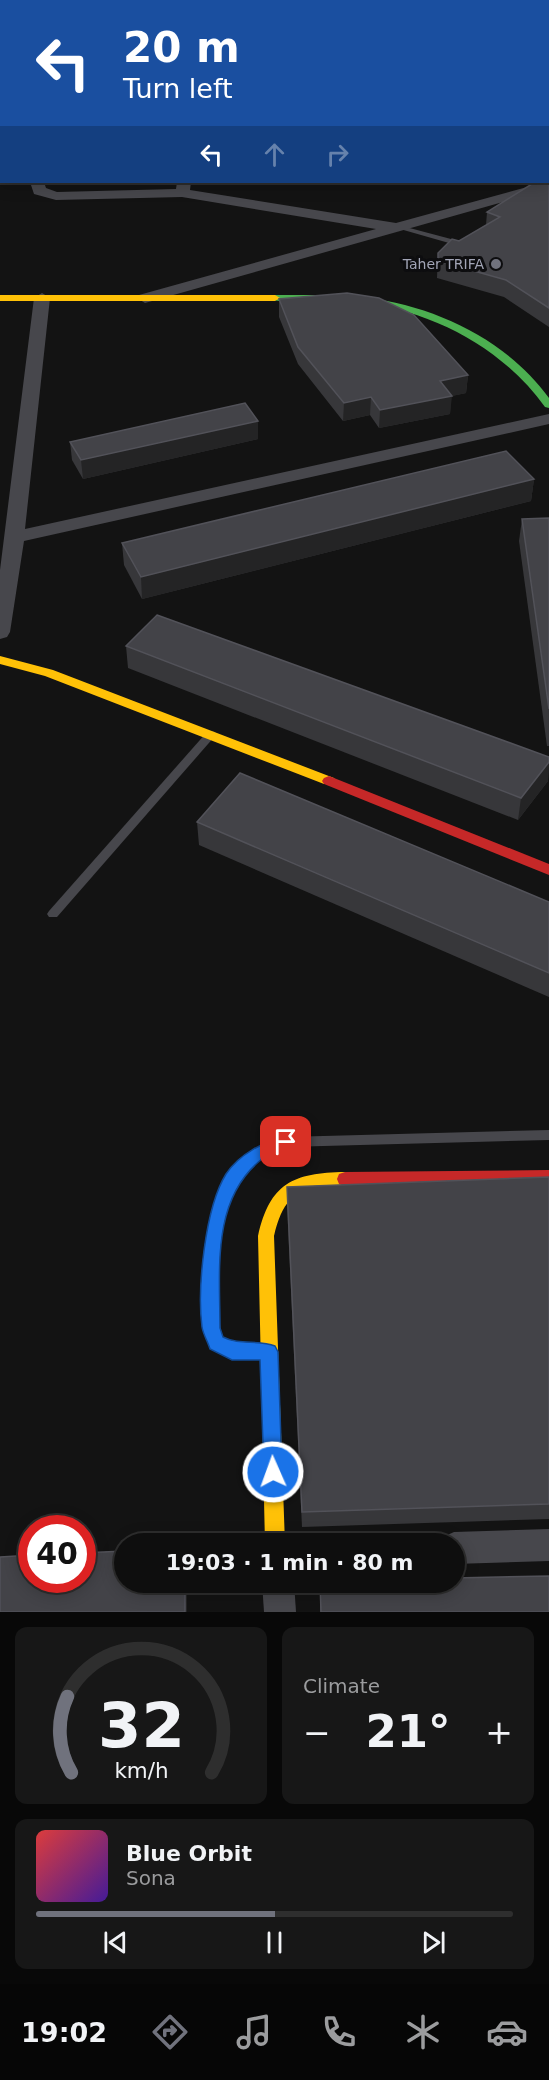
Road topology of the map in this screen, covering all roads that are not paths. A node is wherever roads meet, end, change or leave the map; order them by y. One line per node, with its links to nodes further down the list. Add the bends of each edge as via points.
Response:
1 (37, 183): 3 (street, via 39,191 56,196)
2 (549, 185): 4 (street)
3 (183, 187): 4 (street)
4 (402, 228): 5 (lane); 8 (street)
5 (464, 245)
6 (0, 298): 7 (street)
7 (42, 298): 8 (street); 11 (street)
8 (145, 298): 9 (street, via 332,298 397,306 467,335 516,365)
9 (549, 405)
10 (549, 419): 11 (street)
11 (15, 537): 12 (street)
12 (0, 632)
13 (0, 660): 14 (street, via 49,674)
14 (211, 734): 15 (street); 16 (lane)
15 (549, 870)
16 (53, 914)
17 (549, 1136): 19 (lane, via 286,1142 257,1153 232,1179 217,1213 211,1328 217,1343 232,1351)
18 (549, 1177): 19 (street, via 316,1179 296,1185 280,1195 270,1212 266,1236)
19 (269, 1352): 20 (street)
20 (275, 1533)
21 (549, 1545): 22 (street)
22 (465, 1548)
23 (279, 1593): 24 (street)
24 (280, 1612)

